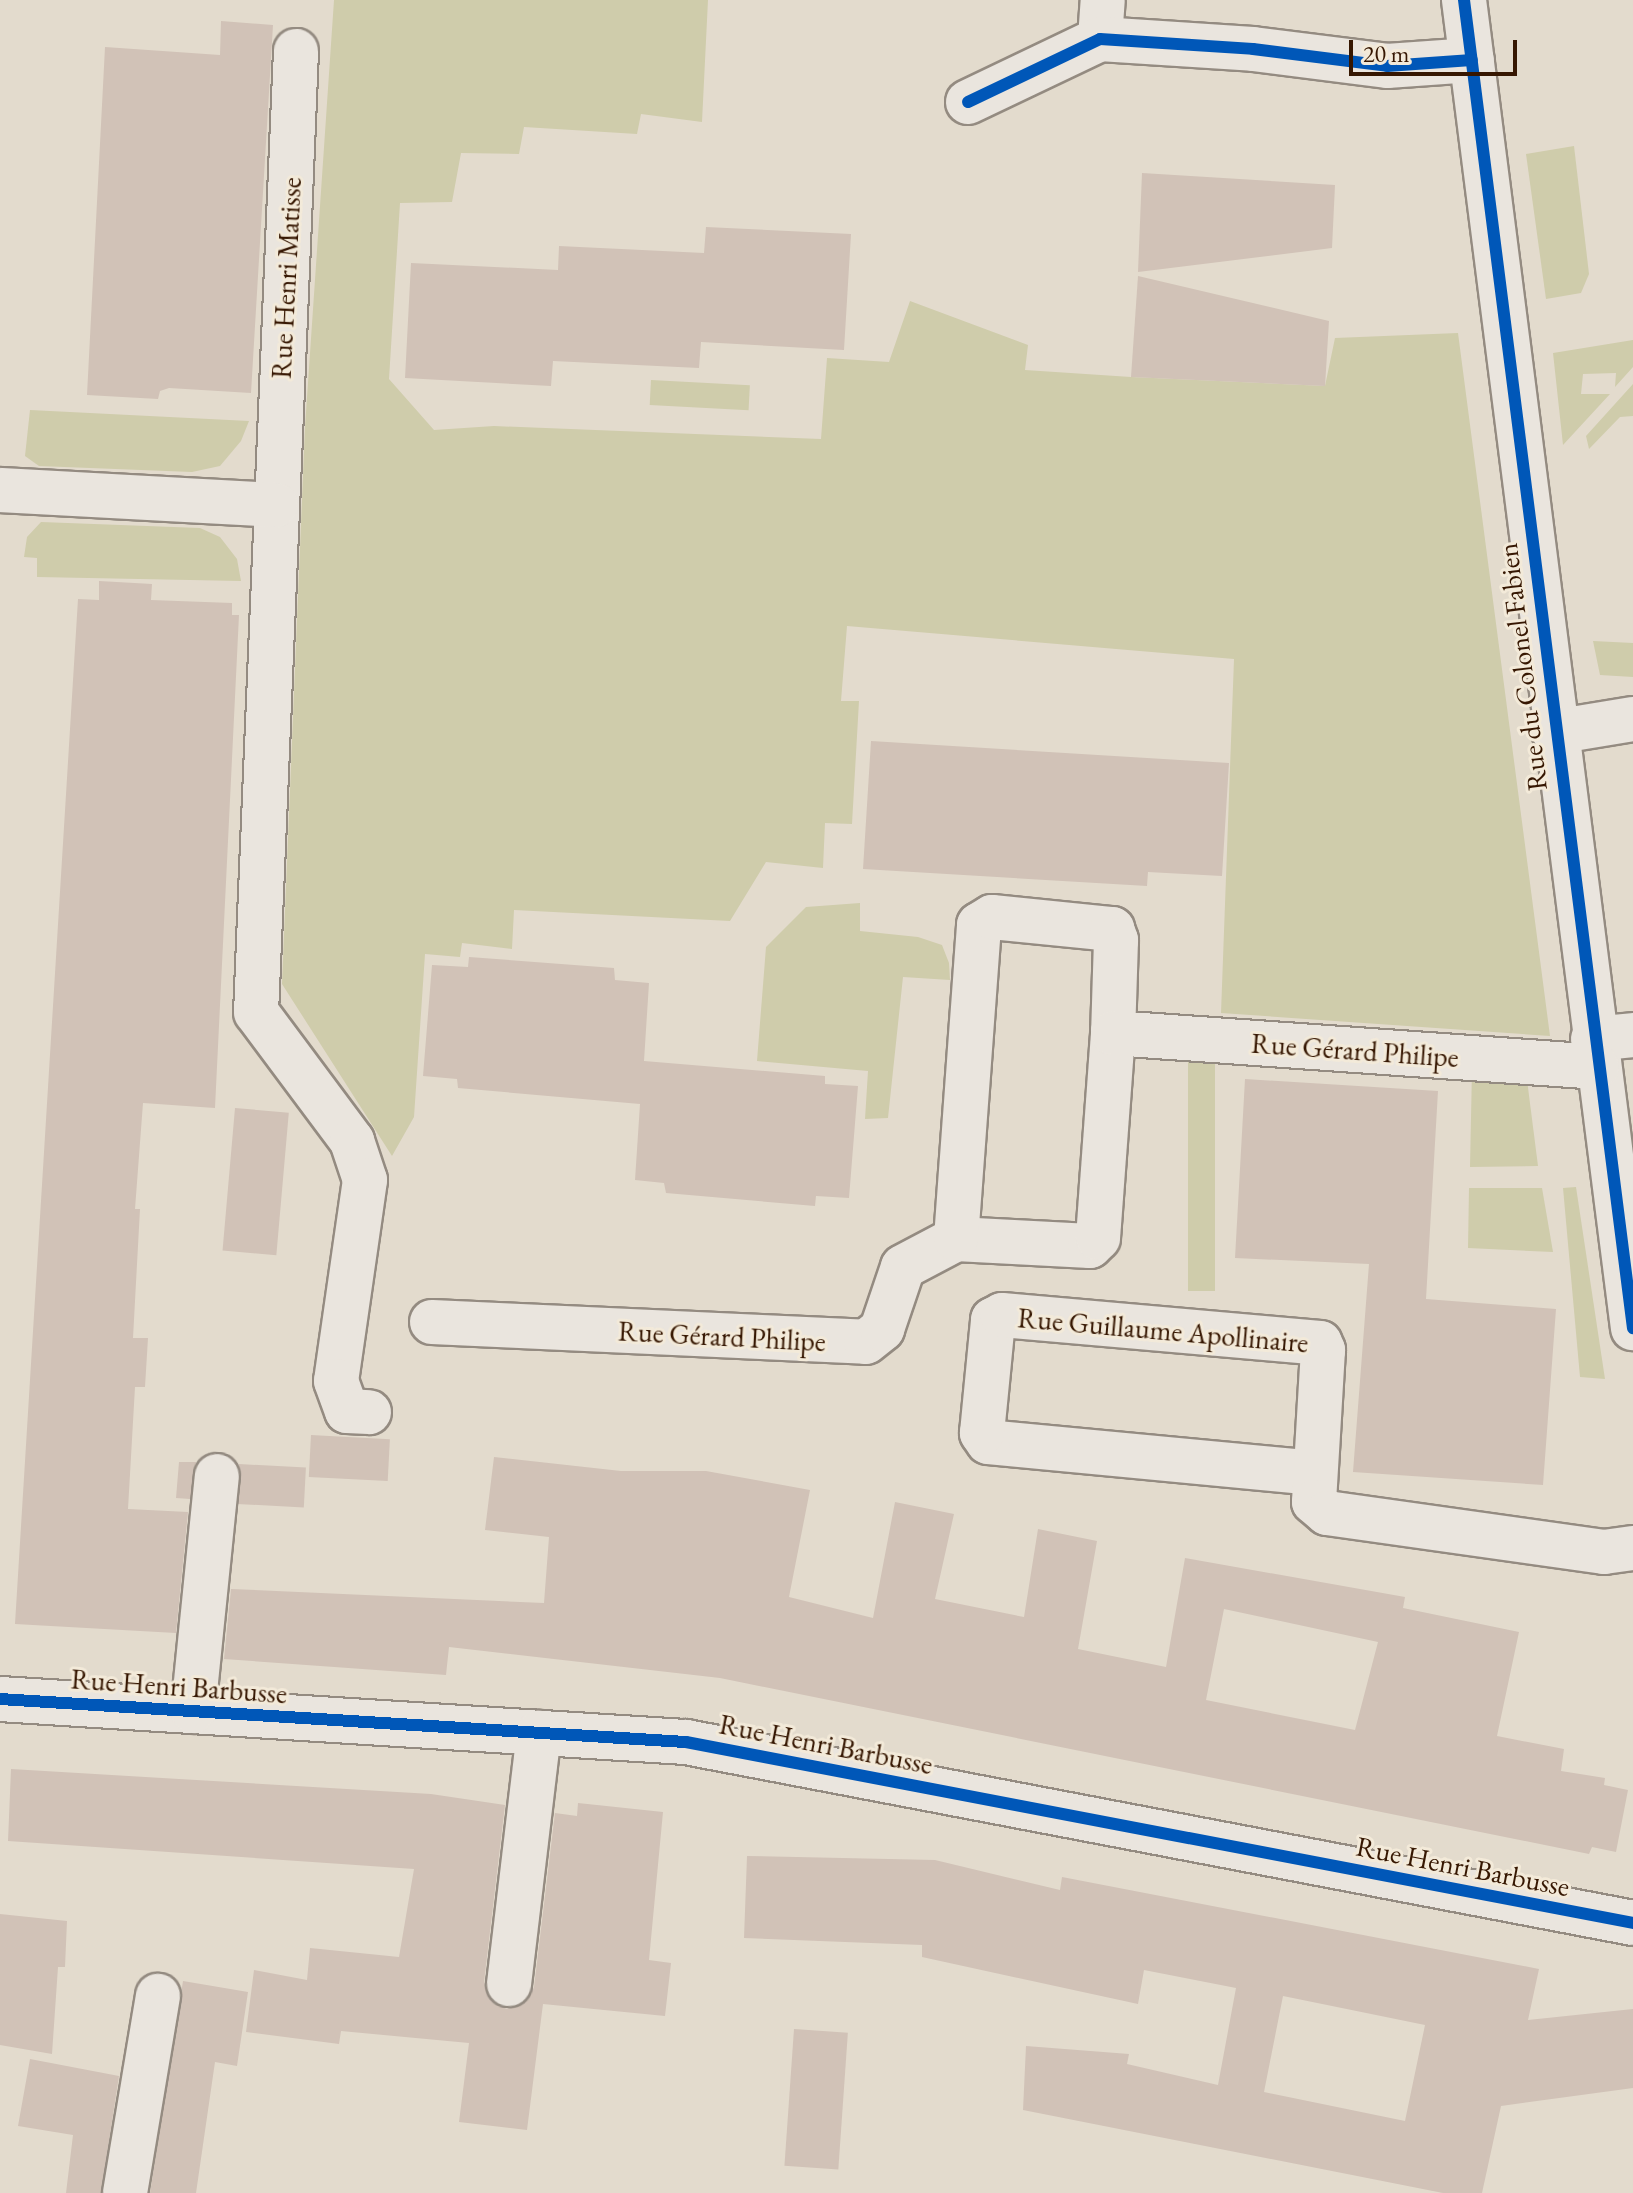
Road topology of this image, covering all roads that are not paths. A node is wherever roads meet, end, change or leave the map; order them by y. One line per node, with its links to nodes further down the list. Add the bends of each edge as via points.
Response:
1 (1464, 0): 4 (street, Rue du Colonel Fabien)
2 (1101, 19): 4 (street, via 1253,49 1387,66); 5 (street)
3 (296, 51): 7 (street, Rue Henri Matisse)
4 (1472, 60): 9 (street, Rue du Colonel Fabien)
5 (968, 102)
6 (0, 490): 7 (street)
7 (276, 505): 16 (street, Rue Henri Matisse, via 256,1012 352,1141 365,1180 336,1381 347,1411)
8 (1633, 719): 9 (street)
9 (1554, 732): 11 (street, Rue du Colonel Fabien)
10 (1113, 1033): 11 (street, Rue Gérard Philipe); 13 (street, via 1098,1238 1090,1246); 13 (street, via 1112,929 992,917 979,925)
11 (1608, 1047): 12 (street, Rue du Colonel Fabien)
12 (1623, 1176): 15 (street, Rue du Colonel Fabien)
13 (956, 1239): 14 (street, Rue Gérard Philipe, via 903,1267 882,1329 862,1345)
14 (432, 1322)
15 (1633, 1328)
16 (369, 1412)
17 (1315, 1473): 17 (street, Rue Guillaume Apollinaire, via 1320,1343 1002,1315 993,1320 982,1433 988,1442); 19 (street, Rue Guillaume Apollinaire, via 1314,1502 1327,1513 1604,1552)
18 (217, 1476): 21 (street)
19 (1633, 1548)
20 (0, 1699): 21 (street, Rue Henri Barbusse)
21 (193, 1711): 22 (street, Rue Henri Barbusse)
22 (539, 1733): 23 (street, Rue Henri Barbusse, via 686,1742); 24 (street)
23 (1633, 1923)
24 (509, 1984)
25 (158, 1996): 26 (street)
26 (125, 2193)

